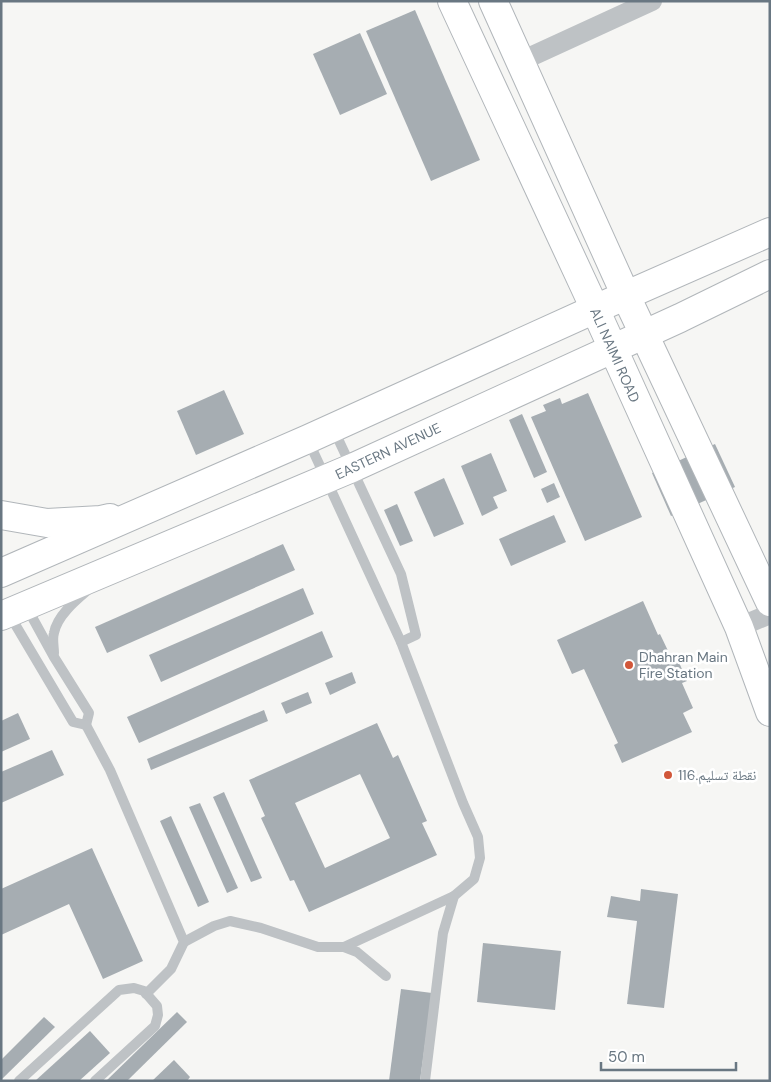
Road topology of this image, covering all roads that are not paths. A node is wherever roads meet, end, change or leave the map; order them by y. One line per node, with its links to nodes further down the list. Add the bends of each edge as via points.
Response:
1 (452, 1): 8 (main road, ALI NAIMI ROAD)
2 (493, 1): 4 (main road)
3 (652, 1): 4 (street)
4 (519, 62): 7 (main road)
5 (770, 232): 7 (main road)
6 (770, 274): 9 (main road, EASTERN AVENUE)
7 (626, 296): 8 (main road); 9 (main road)
8 (595, 309): 10 (main road, ALI NAIMI ROAD); 11 (main road)
9 (644, 334): 10 (main road, EASTERN AVENUE); 19 (main road)
10 (612, 348): 13 (main road, EASTERN AVENUE); 22 (main road, ALI NAIMI ROAD)
11 (332, 428): 12 (main road); 13 (lane)
12 (308, 439): 14 (lane); 15 (main road)
13 (352, 468): 14 (main road, EASTERN AVENUE); 23 (lane, via 401,574 416,635)
14 (326, 479): 18 (main road, EASTERN AVENUE); 23 (lane)
15 (155, 507): 16 (main road, via 102,520 47,523); 17 (main road)
16 (1, 515)
17 (5, 566): 20 (main road)
18 (109, 572): 20 (main road, EASTERN AVENUE); 24 (lane, via 60,618 54,633)
19 (770, 602)
20 (9, 609): 24 (lane); 26 (lane, via 73,722)
21 (770, 614): 22 (street)
22 (740, 627): 25 (main road, ALI NAIMI ROAD)
23 (402, 642): 27 (lane, via 462,803 478,837 480,858 474,879)
24 (54, 657): 26 (lane, via 88,713)
25 (770, 712)
26 (86, 725): 28 (lane, via 110,770)
27 (454, 896): 29 (lane); 34 (lane, via 443,933)
28 (184, 942): 29 (lane, via 230,921 318,947); 31 (lane, via 171,969)
29 (344, 947): 30 (lane, via 357,952)
30 (386, 976)
31 (146, 994): 32 (lane, via 134,988 119,990); 33 (lane, via 157,1006 155,1026)
32 (19, 1081)
33 (95, 1081)
34 (425, 1081)

